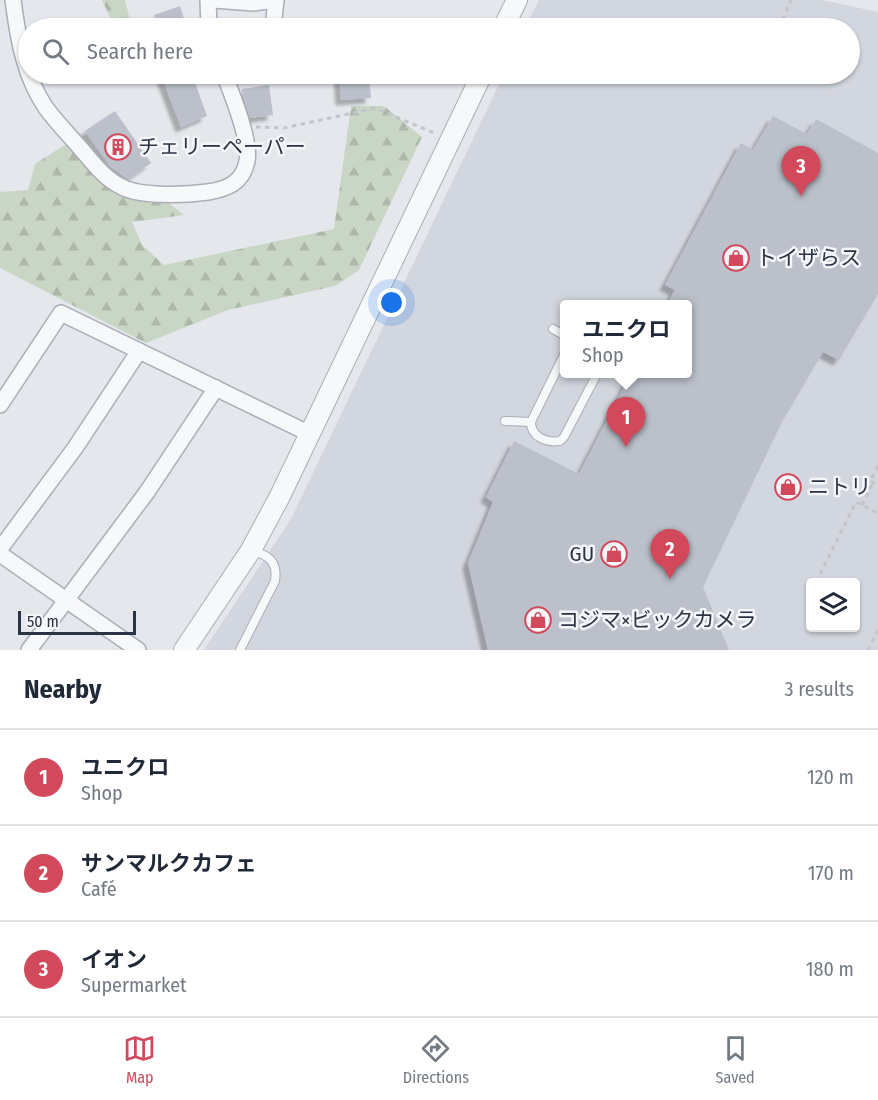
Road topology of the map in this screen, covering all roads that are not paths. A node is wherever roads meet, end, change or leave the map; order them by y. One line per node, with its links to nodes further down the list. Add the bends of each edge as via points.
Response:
1 (13, 0): 9 (street)
2 (208, 0): 6 (street)
3 (214, 0): 4 (street)
4 (276, 0): 7 (street)
5 (517, 0): 8 (street)
6 (209, 18)
7 (274, 18)
8 (508, 18)
9 (18, 37)
10 (33, 84): 11 (street, via 46,107 107,177 123,188 157,194 221,189 235,184 243,173 249,153)
11 (227, 84)
12 (477, 84): 22 (street)
13 (553, 329): 14 (lane)
14 (560, 333)
15 (139, 351): 18 (street); 19 (street, via 61,313); 23 (street, via 75,448)
16 (560, 363): 21 (lane)
17 (595, 378): 21 (lane, via 560,441 534,435)
18 (216, 388): 22 (street); 26 (street, via 147,492)
19 (0, 405)
20 (505, 421): 21 (lane)
21 (531, 422)
22 (308, 433): 24 (street)
23 (0, 549)
24 (250, 550): 29 (street); 30 (lane, via 265,554 276,572)
25 (0, 554): 26 (street)
26 (66, 600): 27 (street); 28 (street)
27 (29, 650)
28 (138, 650)
29 (184, 650)
30 (240, 650)

